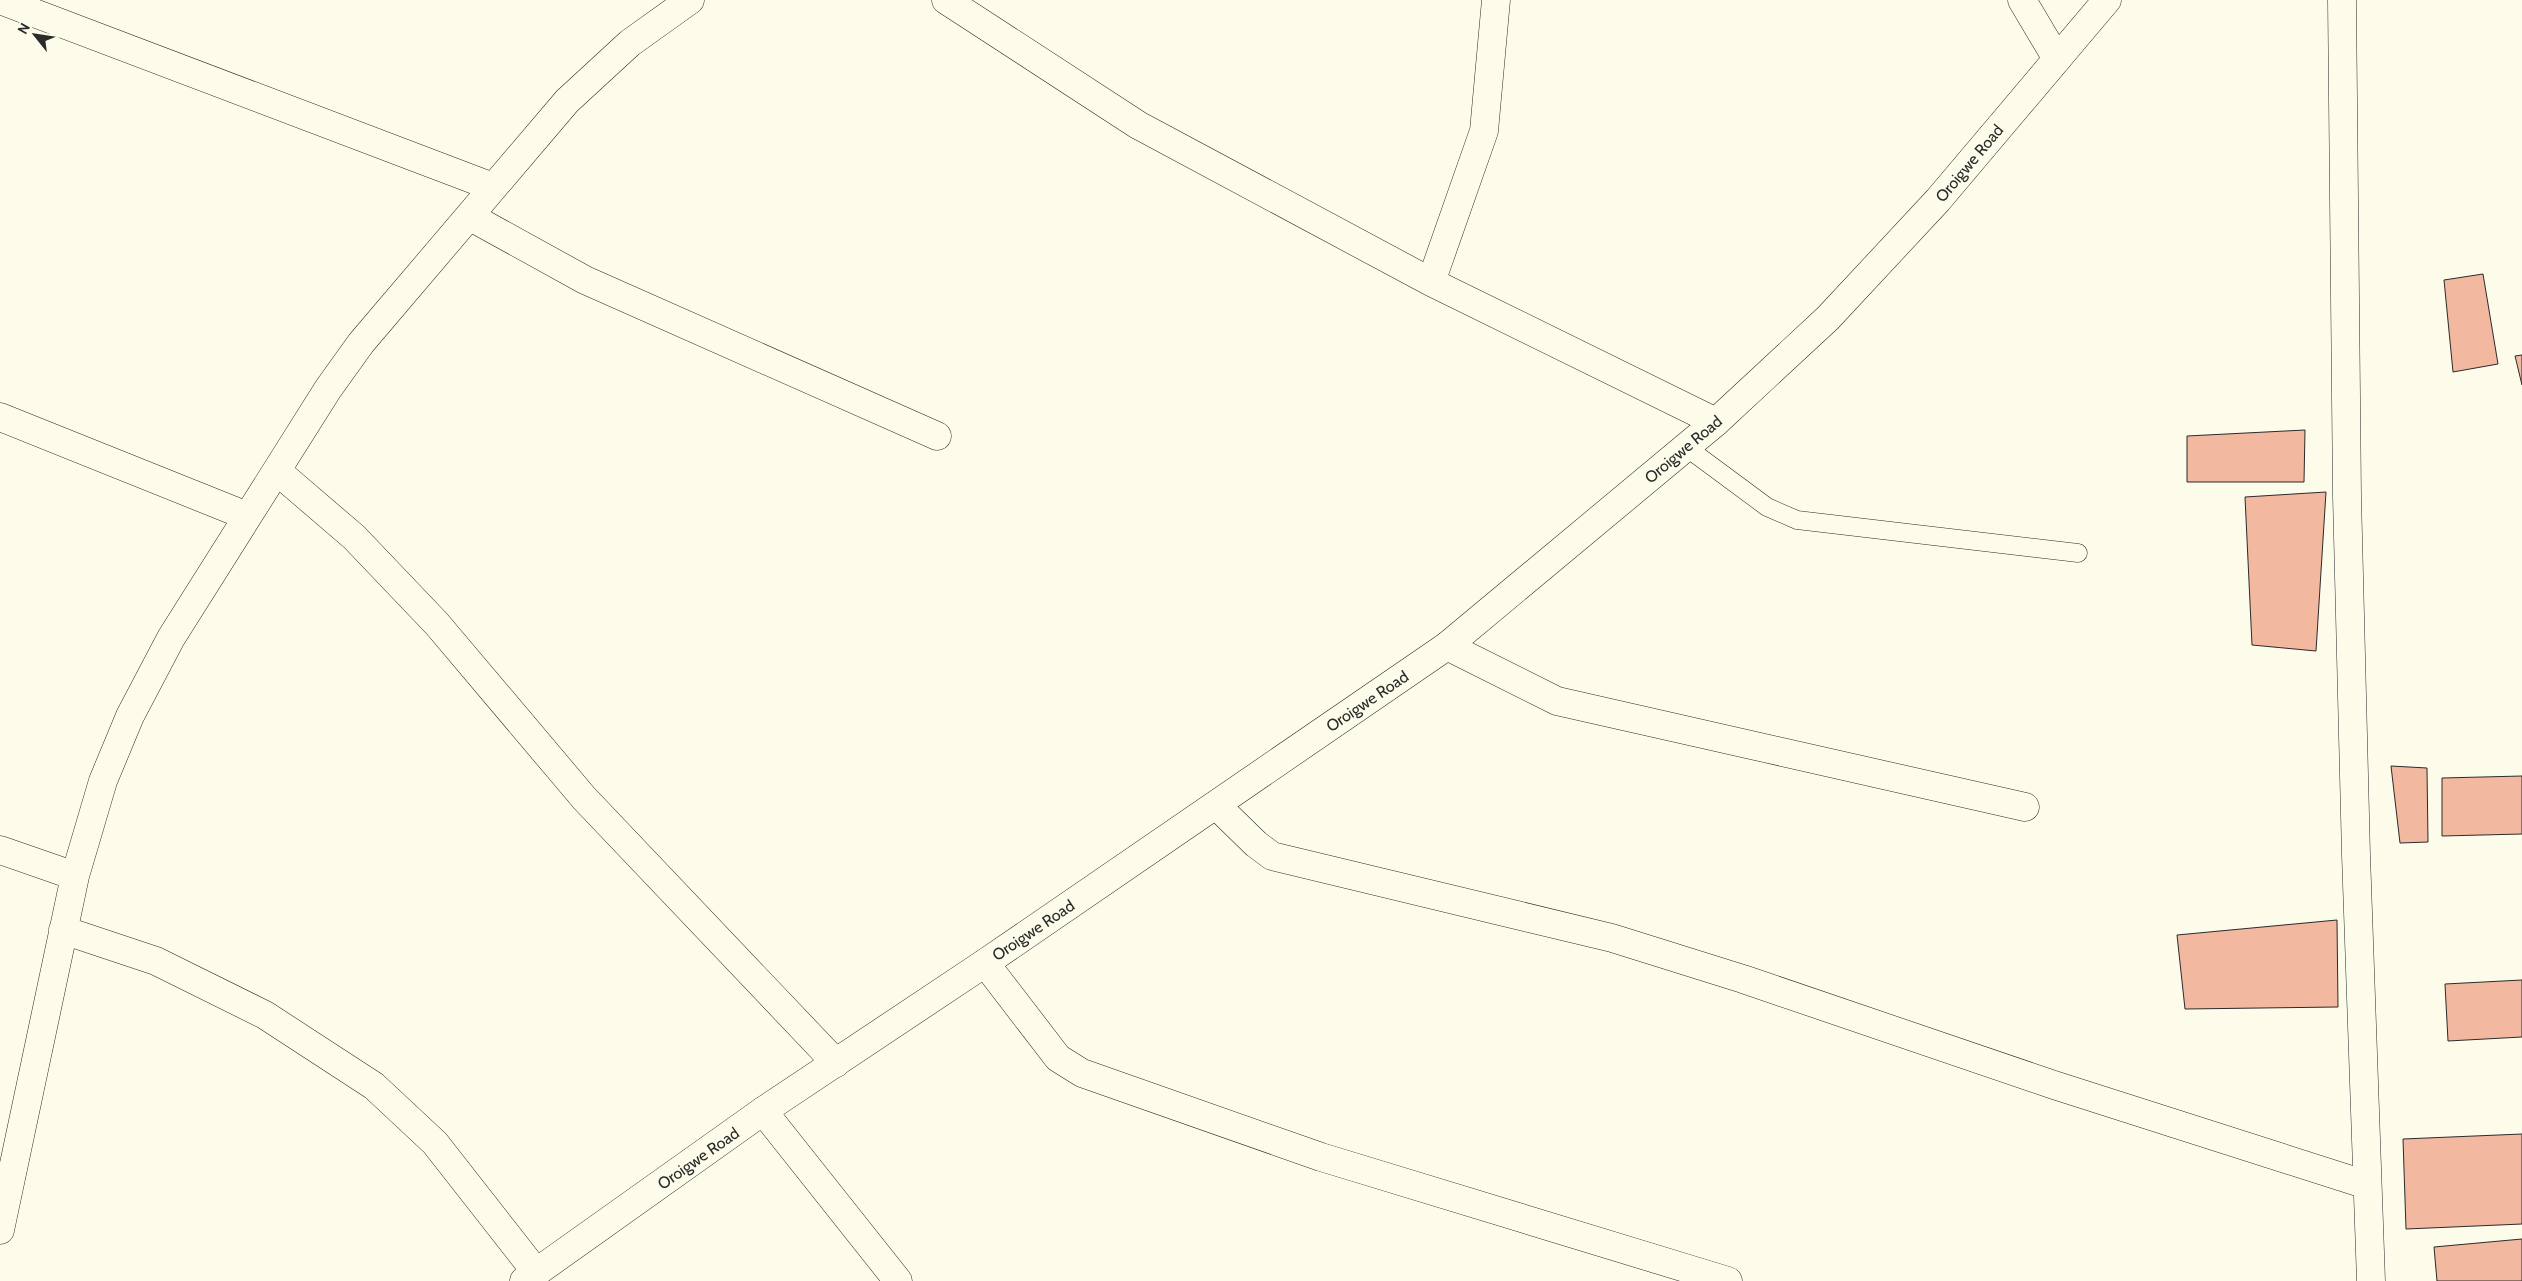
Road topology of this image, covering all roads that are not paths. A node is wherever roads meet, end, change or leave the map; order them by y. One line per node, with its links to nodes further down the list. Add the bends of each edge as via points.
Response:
1 (0, 0): 9 (street)
2 (690, 0): 9 (street, via 630,43 566,101)
3 (946, 0): 11 (street, via 1138,125)
4 (1496, 0): 11 (street, via 1484,131)
5 (2022, 0): 8 (street)
6 (2107, 0): 8 (street, Oroigwe Road)
7 (2342, 0): 28 (street, via 2347,496)
8 (2057, 59): 13 (street, Oroigwe Road, via 1938,200 1828,318)
9 (494, 187): 10 (street)
10 (469, 216): 14 (street, via 594,284); 16 (street, via 361,343)
11 (1430, 282): 13 (street)
12 (0, 418): 17 (street)
13 (1716, 422): 15 (street, Oroigwe Road)
14 (936, 436)
15 (1686, 447): 18 (lane, via 1767,507 1797,520); 19 (street, Oroigwe Road)
16 (277, 471): 17 (street); 26 (street, via 354,537 437,624 584,798)
17 (246, 516): 23 (street, via 171,638 130,716 103,781)
18 (2078, 553)
19 (1447, 646): 20 (street, Oroigwe Road); 21 (street, via 1557,701)
20 (1216, 805): 25 (street, Oroigwe Road); 28 (street, via 1272,856 1612,938)
21 (2024, 807)
22 (0, 850): 23 (street)
23 (75, 876): 24 (street)
24 (63, 930): 29 (street); 30 (street, via 156,961 257,1011 374,1086 436,1142)
25 (984, 963): 26 (street, Oroigwe Road); 32 (street, via 1058,1058 1082,1073 1321,1157)
26 (836, 1062): 27 (street, Oroigwe Road)
27 (763, 1112): 30 (street, Oroigwe Road); 31 (street)
28 (2367, 1185): 33 (street)
29 (0, 1230)
30 (530, 1276)
31 (898, 1281)
32 (1728, 1281)
33 (2371, 1281)

